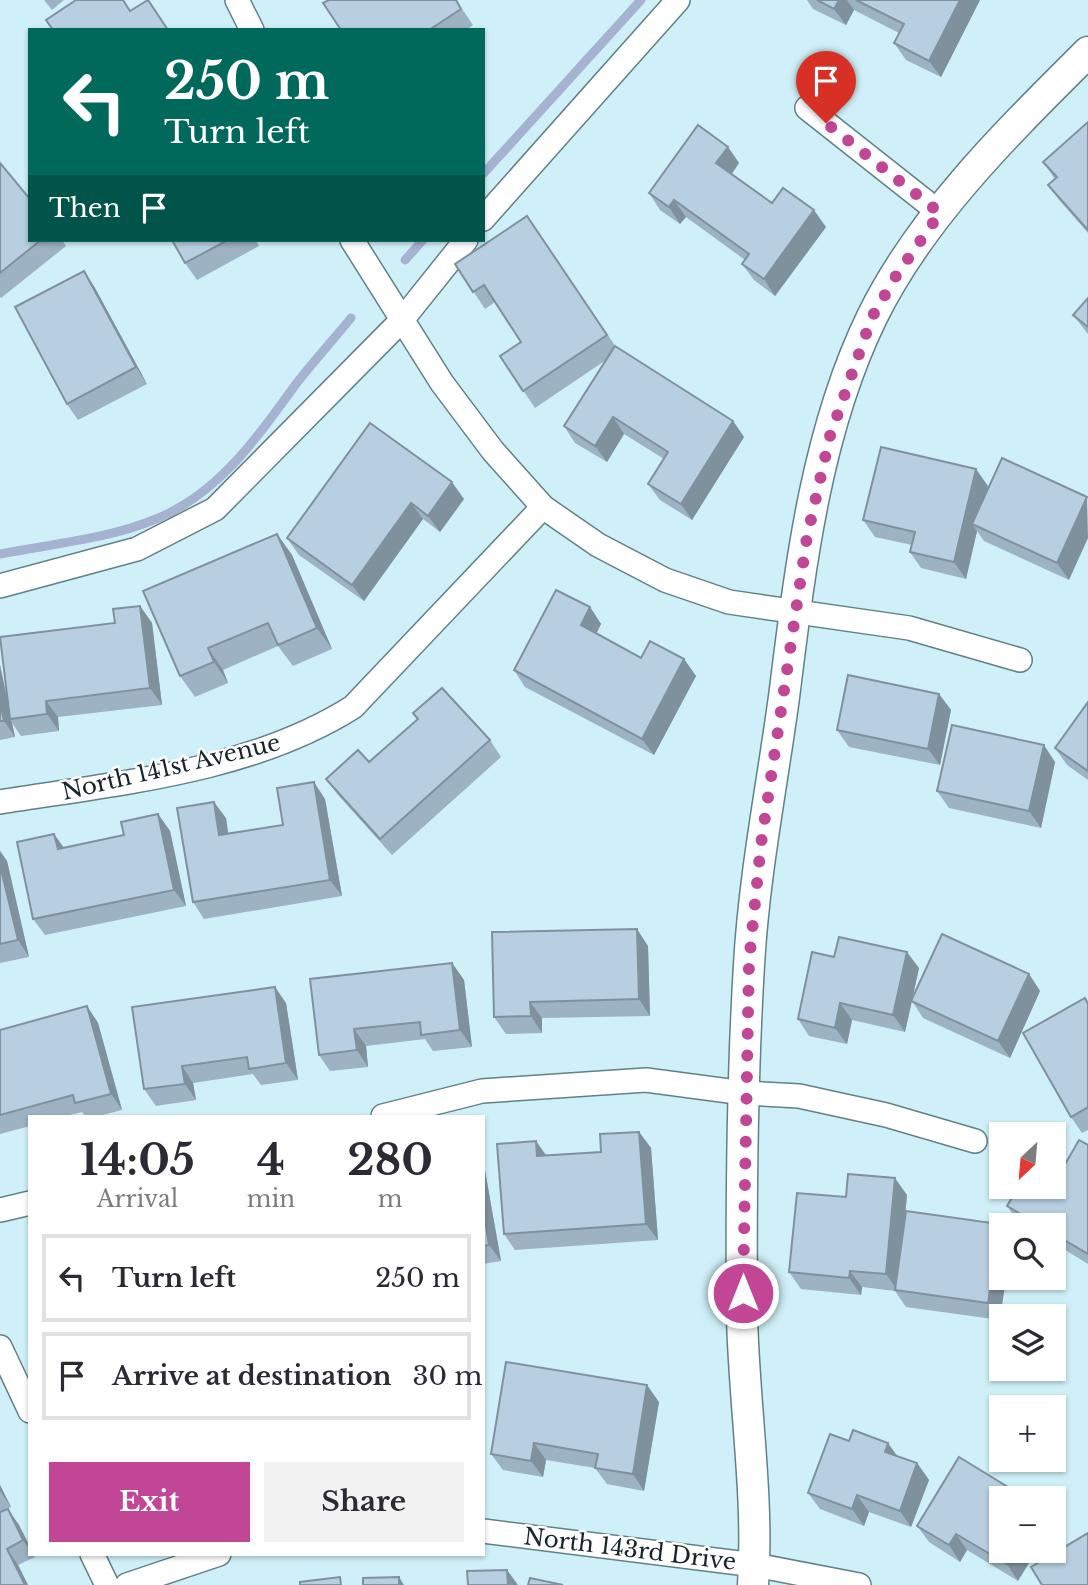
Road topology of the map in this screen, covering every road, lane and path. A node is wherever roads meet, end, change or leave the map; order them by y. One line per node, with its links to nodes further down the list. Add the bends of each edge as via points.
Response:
1 (237, 0): 3 (street)
2 (678, 0): 7 (street)
3 (251, 28)
4 (1088, 52): 6 (street, via 1015,125)
5 (807, 108): 6 (street)
6 (940, 213): 13 (street, via 872,317 852,370 819,476)
7 (485, 217)
8 (464, 242): 10 (street)
9 (354, 245): 10 (street)
10 (399, 316): 11 (street, via 493,451); 12 (street, via 215,509 137,549)
11 (543, 507): 13 (street, via 598,545 664,580 729,602); 15 (street, North 141st Avenue, via 354,707 324,725 286,743 213,763)
12 (0, 586)
13 (795, 611): 14 (street, via 909,628); 16 (street, via 758,870)
14 (1020, 660)
15 (0, 802)
16 (744, 1093): 17 (street, via 646,1080 482,1091); 18 (street, via 799,1096); 26 (street, via 742,1318)
17 (387, 1115)
18 (975, 1141)
19 (28, 1203): 20 (street)
20 (0, 1210)
21 (0, 1347): 22 (street)
22 (28, 1407)
23 (485, 1531): 26 (street, North 143rd Drive)
24 (93, 1556): 27 (street)
25 (213, 1556): 28 (street)
26 (754, 1575): 29 (street, North 143rd Drive)
27 (107, 1585)
28 (127, 1585)
29 (859, 1585)

